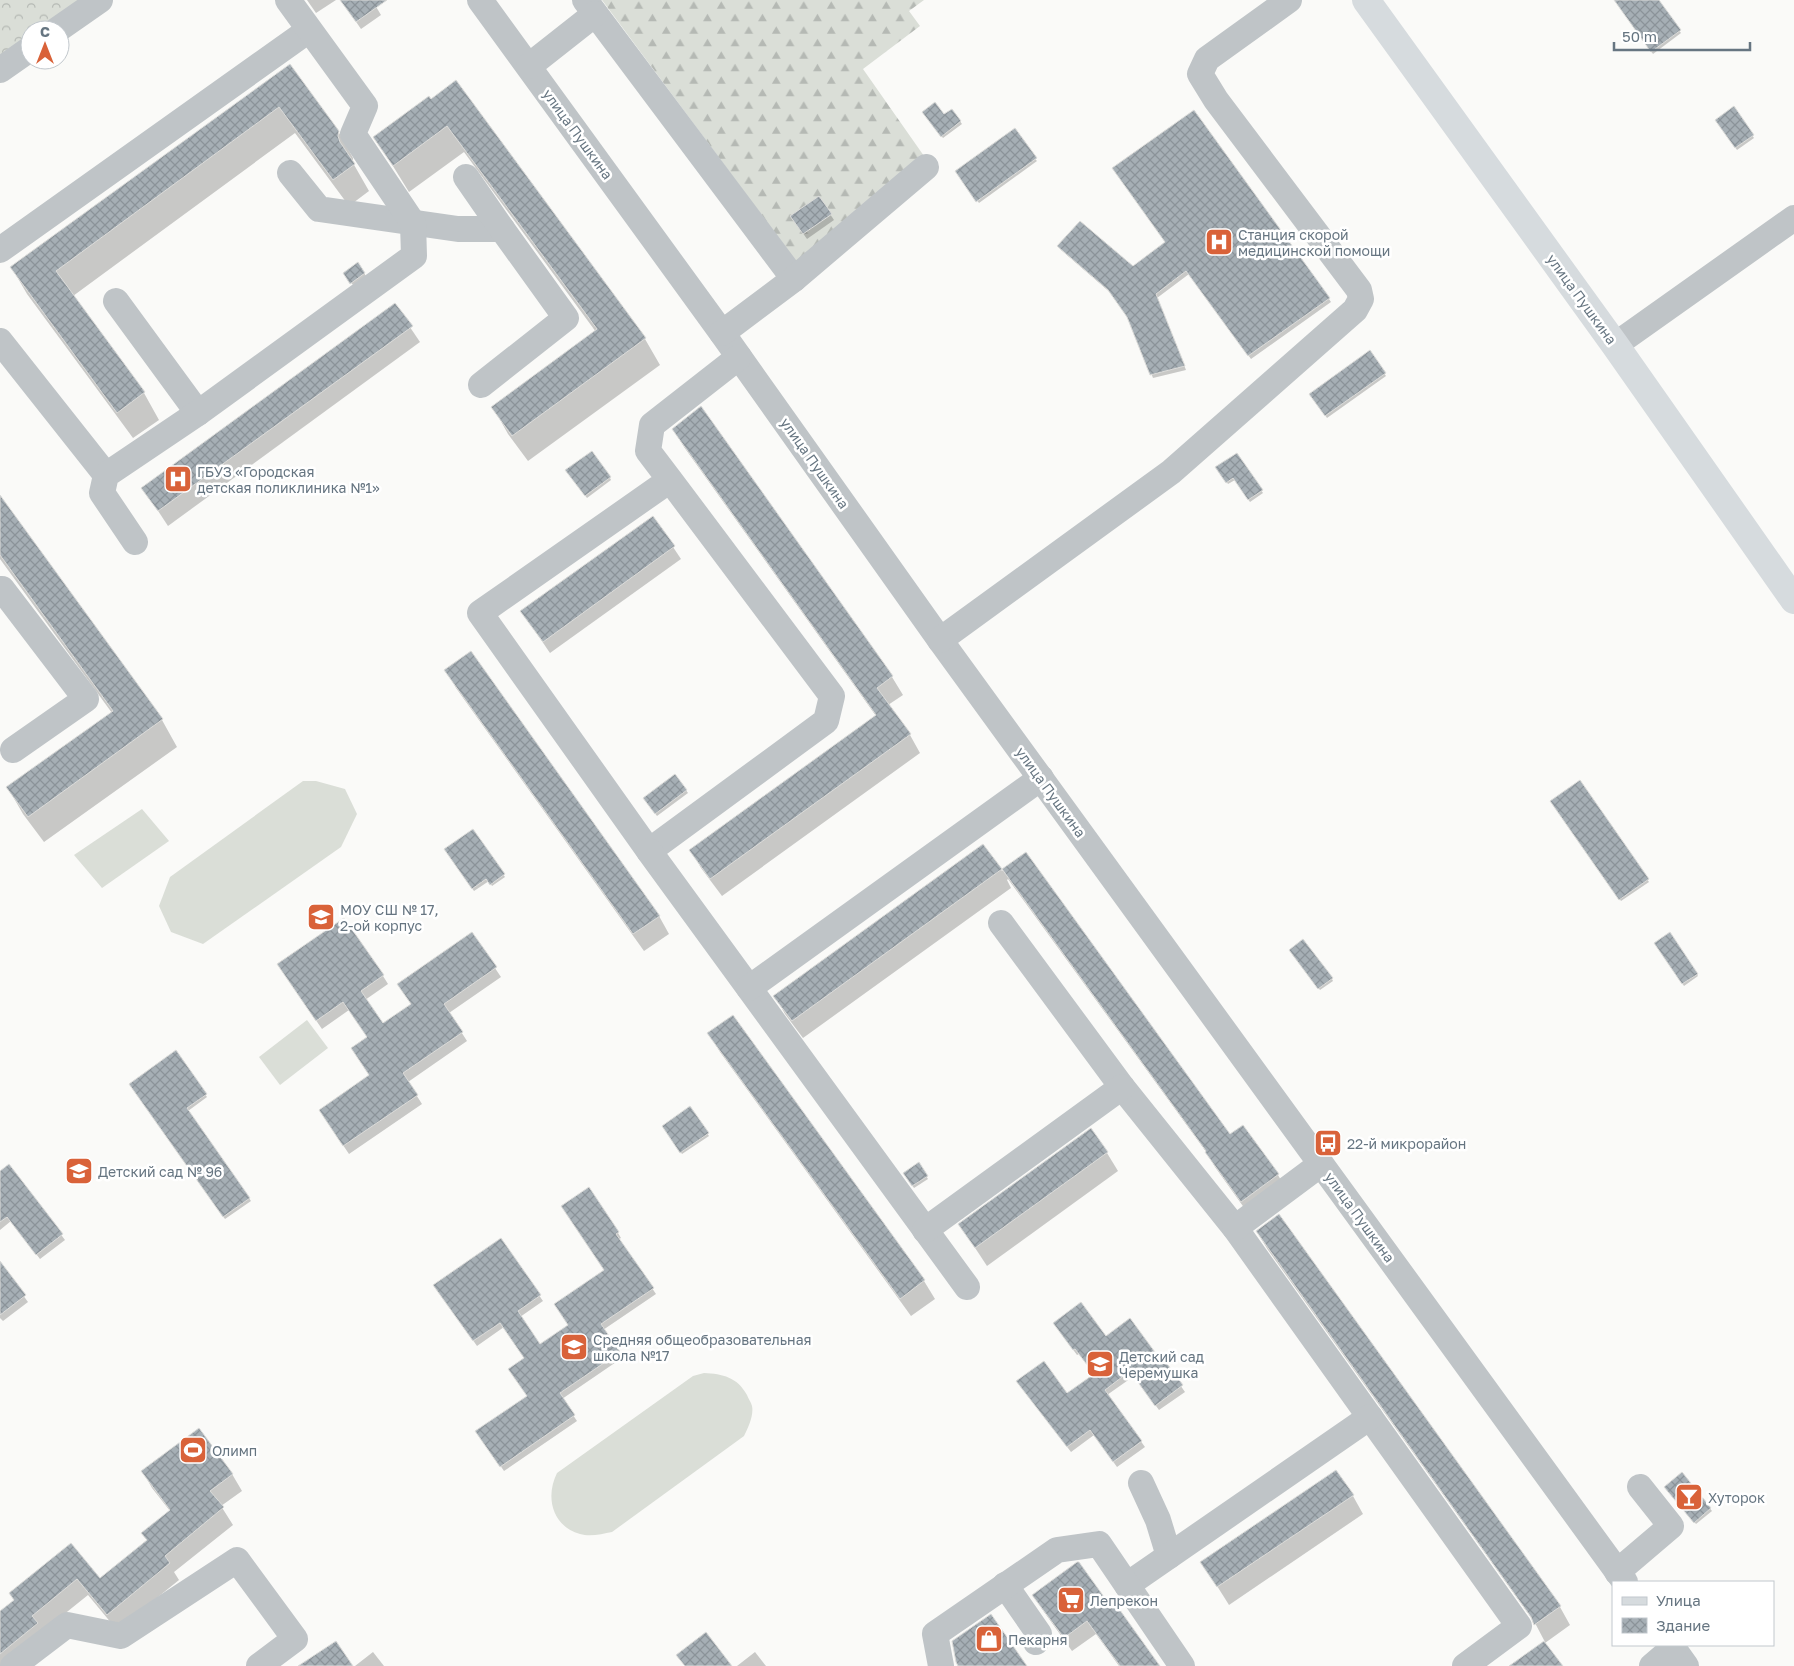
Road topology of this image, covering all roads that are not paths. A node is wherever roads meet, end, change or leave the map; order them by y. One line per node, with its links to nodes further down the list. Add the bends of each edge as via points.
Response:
1 (100, 0): 7 (street)
2 (288, 0): 8 (street)
3 (480, 0): 10 (street, улица Пушкина)
4 (1289, 0): 32 (street, via 1207,59 1200,74 1216,100 1359,290 1361,299 1355,310 1171,472)
5 (1376, 3): 23 (main road, улица Пушкина)
6 (590, 7): 10 (street); 19 (street)
7 (70, 21)
8 (309, 30): 16 (street, via 365,106 353,134); 18 (street)
9 (20, 56): 11 (street)
10 (529, 66): 21 (street, улица Пушкина)
11 (0, 70)
12 (926, 167): 19 (street)
13 (290, 173): 16 (street, via 319,208)
14 (466, 177): 17 (street)
15 (1794, 218): 23 (street)
16 (413, 223): 17 (street, via 458,230); 26 (street, via 414,256)
17 (502, 230): 25 (street, via 566,318)
18 (0, 250)
19 (794, 279): 21 (street)
20 (116, 301): 26 (street)
21 (722, 333): 24 (street, улица Пушкина)
22 (0, 341): 27 (street)
23 (1615, 344): 31 (main road, улица Пушкина)
24 (739, 357): 28 (street, via 652,425 648,451); 32 (street, улица Пушкина)
25 (482, 385)
26 (198, 413): 27 (street)
27 (106, 475): 29 (street, via 102,493)
28 (670, 480): 35 (street, via 832,696 826,721); 35 (street, via 480,613)
29 (135, 542)
30 (0, 589): 33 (street, via 86,699)
31 (1794, 600)
32 (940, 640): 34 (street, улица Пушкина)
33 (13, 750)
34 (1040, 778): 37 (street); 39 (street, улица Пушкина)
35 (649, 852): 37 (street)
36 (1001, 923): 38 (street)
37 (749, 988): 41 (street)
38 (1122, 1087): 40 (street); 41 (street)
39 (1321, 1164): 40 (street); 47 (street, улица Пушкина)
40 (1235, 1228): 43 (street)
41 (925, 1230): 42 (street)
42 (967, 1287)
43 (1370, 1417): 46 (street); 56 (street, via 1518,1626)
44 (1141, 1483): 46 (street, via 1158,1520)
45 (1640, 1486): 47 (street, via 1671,1526)
46 (1169, 1556): 49 (street)
47 (1621, 1577)
48 (1005, 1585): 49 (street, via 1056,1550 1099,1544); 50 (street, via 1038,1634); 54 (street, via 935,1634)
49 (1127, 1585): 55 (street)
50 (1036, 1642)
51 (1676, 1653): 57 (street)
52 (13, 1666): 53 (street, via 66,1625 121,1636 237,1560 295,1639)
53 (259, 1666)
54 (941, 1666)
55 (1182, 1666)
56 (1465, 1666)
57 (1652, 1666)

